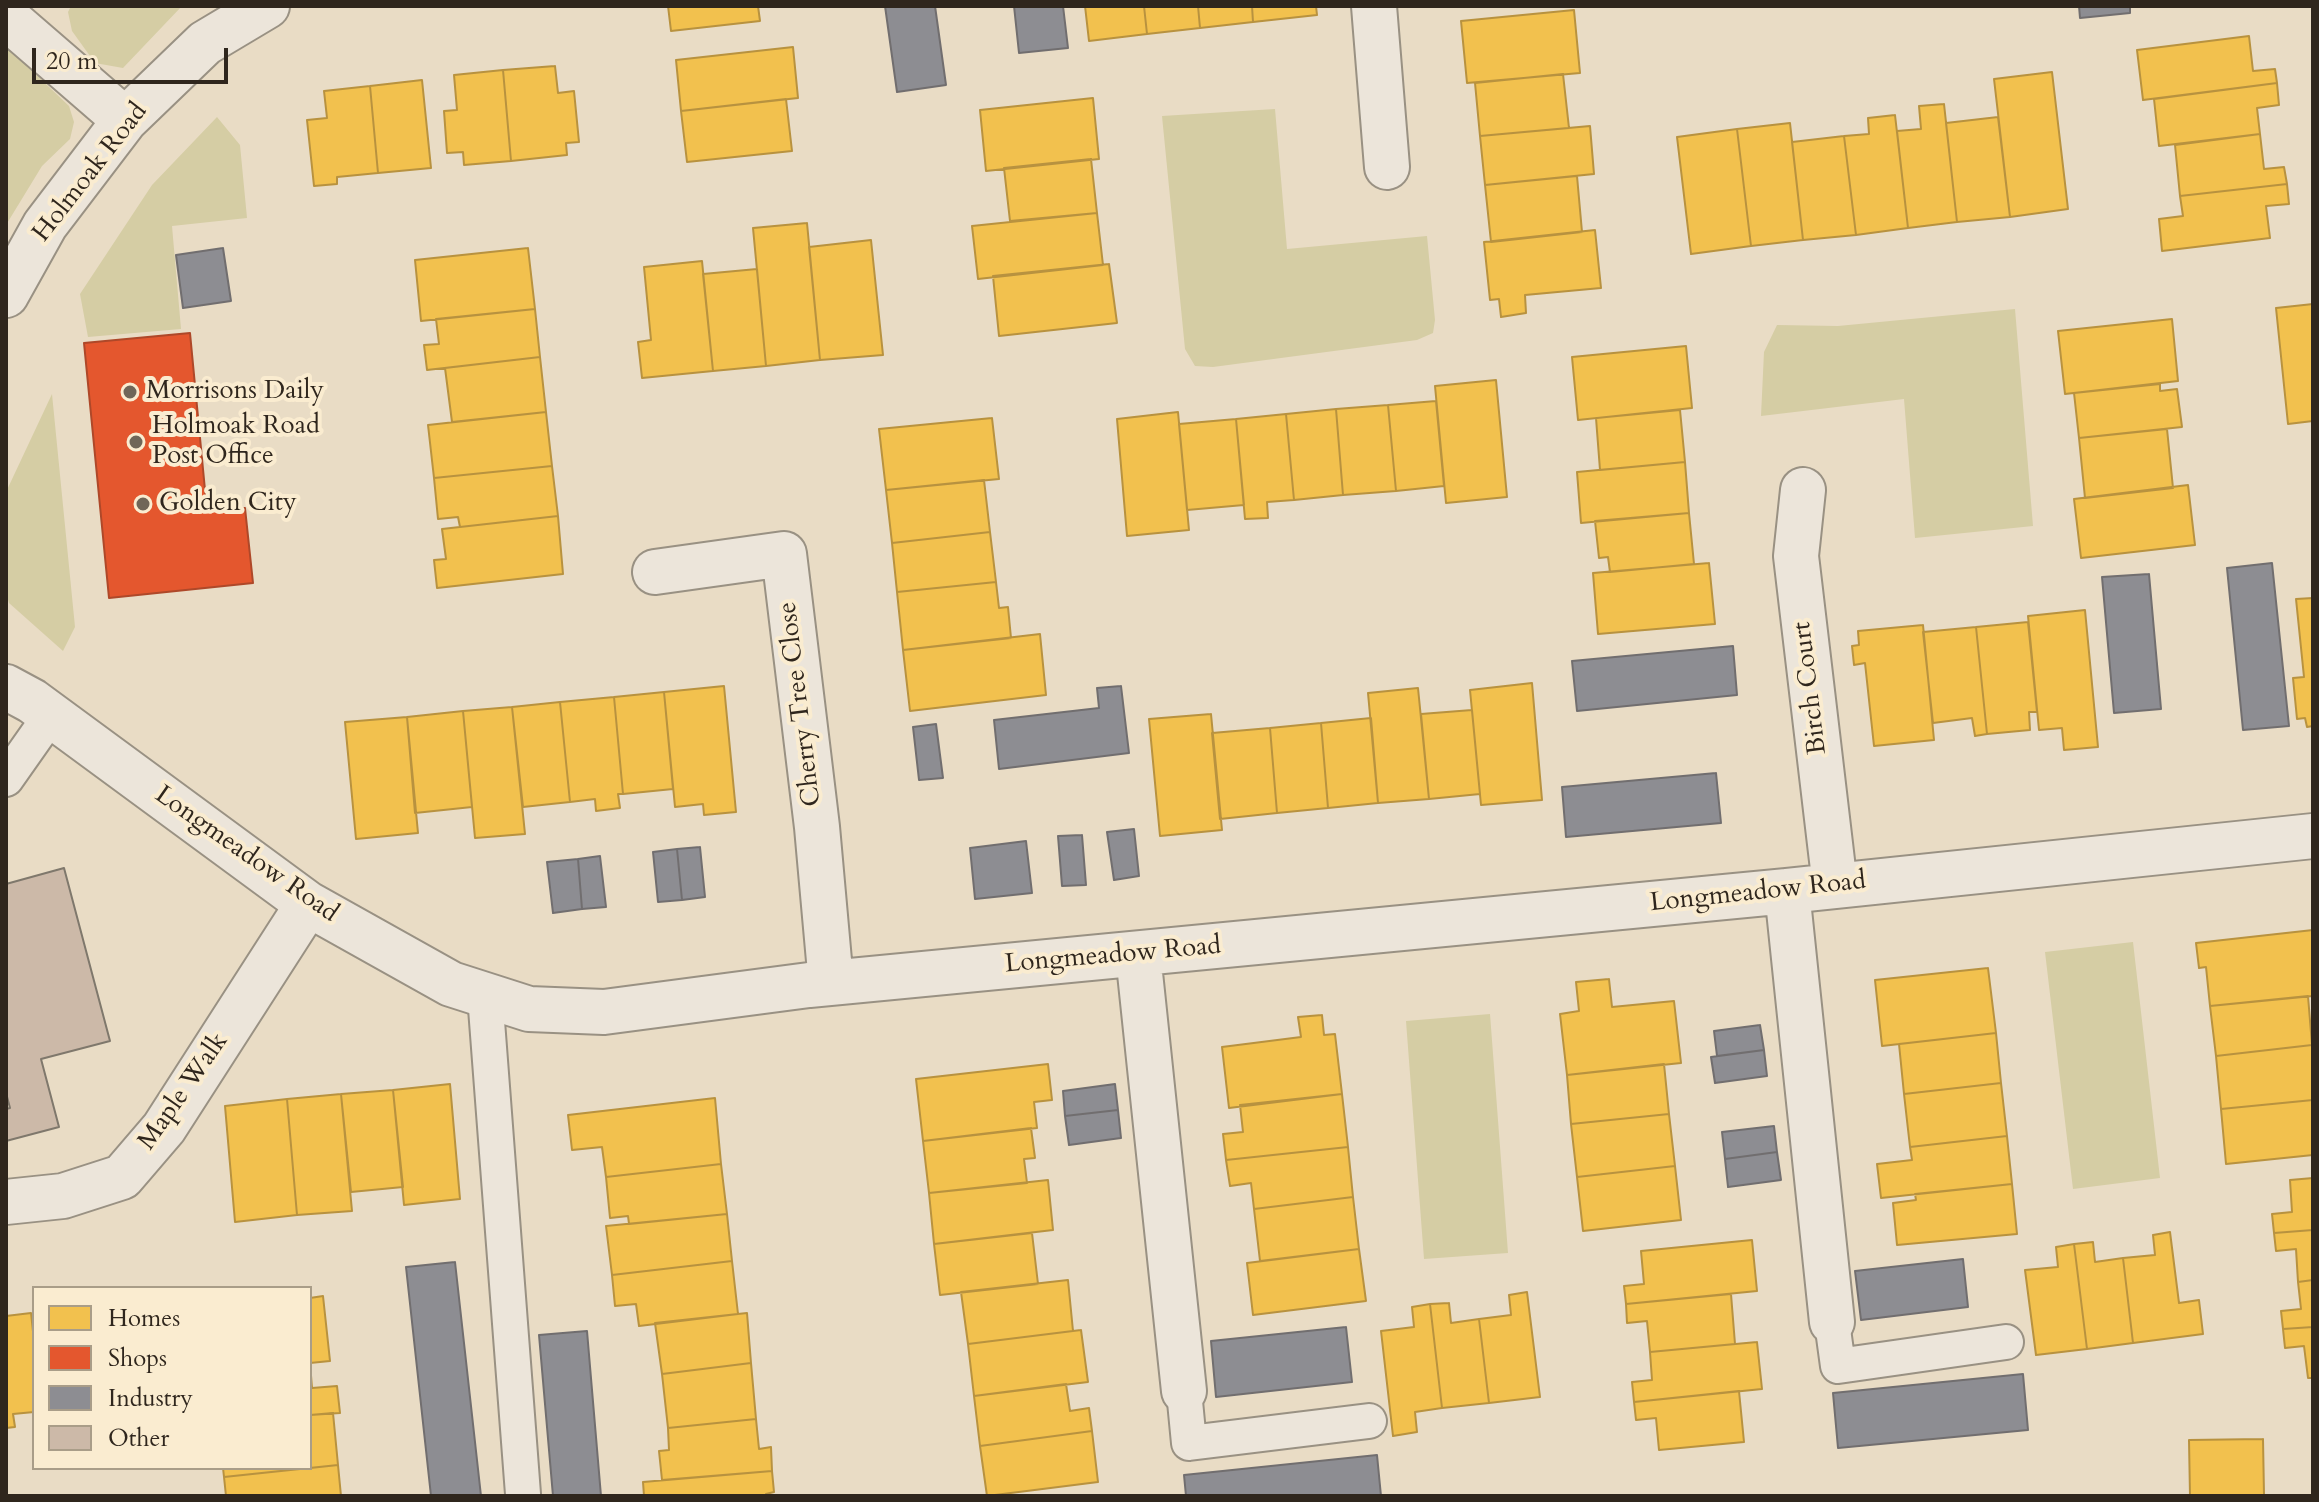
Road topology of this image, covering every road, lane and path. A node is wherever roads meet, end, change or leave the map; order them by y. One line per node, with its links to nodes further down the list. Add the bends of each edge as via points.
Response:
1 (267, 6): 4 (street, Holmoak Road, via 205,43)
2 (1374, 6): 5 (street)
3 (6, 17): 4 (street)
4 (125, 120): 6 (street, Holmoak Road, via 45,225)
5 (1387, 167)
6 (6, 295)
7 (1803, 490): 13 (street, Birch Court, via 1796,556)
8 (655, 572): 17 (street, Cherry Tree Close, via 784,554)
9 (6, 687): 10 (street, Longmeadow Road)
10 (51, 715): 11 (lane); 15 (street, Longmeadow Road)
11 (6, 779)
12 (2313, 836): 13 (street, Longmeadow Road)
13 (1835, 886): 14 (street, Longmeadow Road)
14 (1787, 891): 16 (street, Longmeadow Road); 20 (street)
15 (308, 904): 18 (street, Longmeadow Road, via 451,984); 19 (street, Maple Walk, via 164,1128 122,1177 63,1196)
16 (1138, 954): 17 (street, Longmeadow Road); 22 (street)
17 (831, 983): 18 (street, Longmeadow Road, via 604,1012 529,1009)
18 (485, 995): 24 (lane)
19 (6, 1202)
20 (1832, 1322): 21 (lane, via 1838,1366)
21 (2006, 1342)
22 (1184, 1391): 23 (lane, via 1189,1443)
23 (1369, 1421)
24 (523, 1494)

